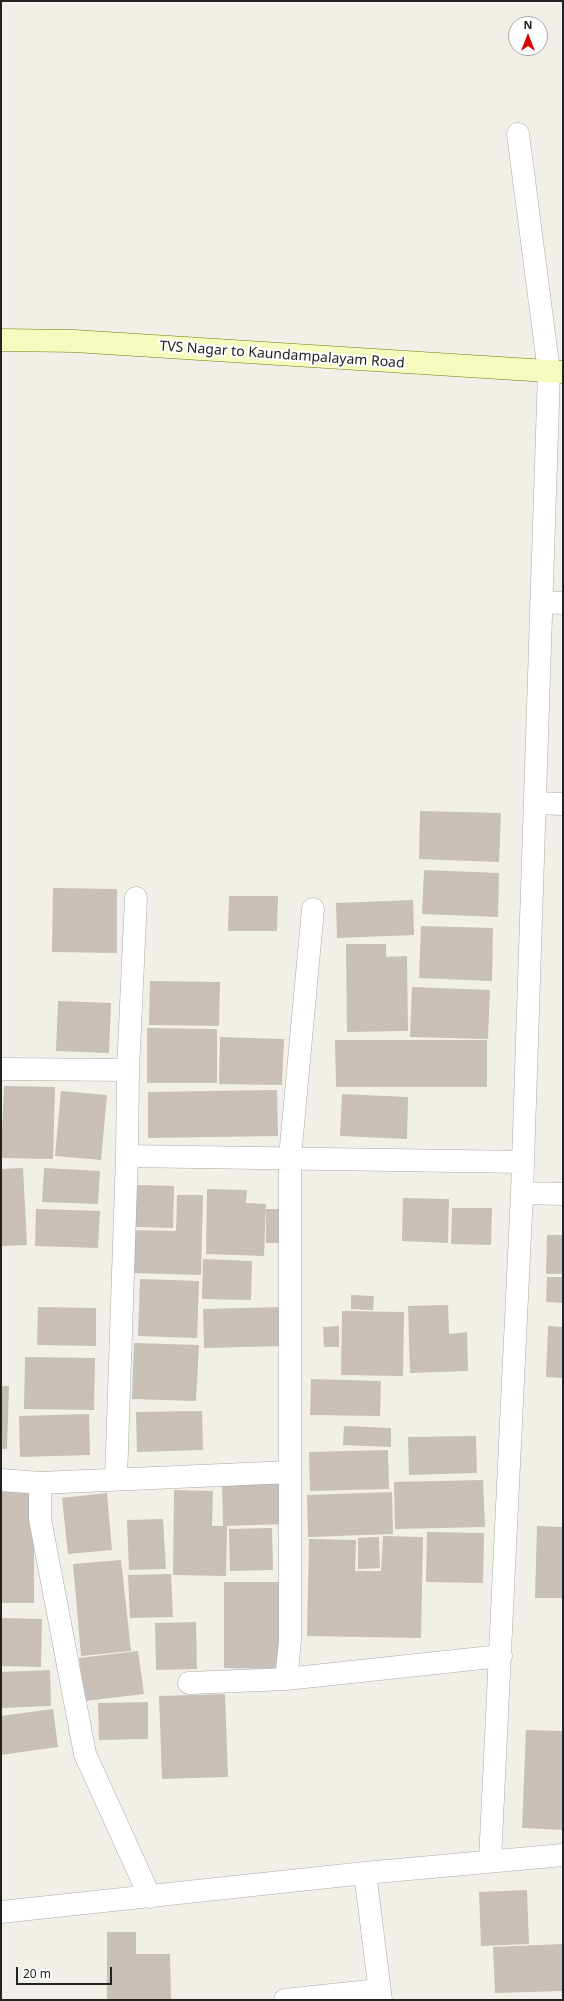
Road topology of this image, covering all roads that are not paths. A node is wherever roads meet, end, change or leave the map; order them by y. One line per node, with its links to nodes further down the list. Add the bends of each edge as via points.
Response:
1 (518, 134): 3 (street)
2 (1, 340): 3 (street, TVS Nagar to Kaundampalayam Road, via 74,341)
3 (556, 372): 4 (street)
4 (541, 602): 5 (street); 6 (street)
5 (563, 603)
6 (535, 803): 7 (street); 14 (street)
7 (563, 804)
8 (136, 898): 11 (street)
9 (313, 909): 13 (street)
10 (1, 1069): 11 (street)
11 (128, 1070): 12 (street)
12 (127, 1156): 13 (street); 18 (street)
13 (290, 1157): 14 (street); 17 (street)
14 (523, 1162): 15 (street)
15 (522, 1193): 16 (street); 21 (street)
16 (563, 1194)
17 (290, 1472): 18 (street); 22 (street, via 290,1641)
18 (116, 1479): 20 (street)
19 (1, 1480): 20 (street)
20 (40, 1483): 27 (street, via 40,1519 85,1754)
21 (501, 1656): 22 (street); 25 (street)
22 (286, 1679): 23 (street)
23 (189, 1683)
24 (563, 1855): 25 (street)
25 (490, 1861): 26 (street)
26 (365, 1873): 27 (street); 29 (street)
27 (150, 1897): 28 (street)
28 (1, 1912)
29 (380, 1995): 30 (street)
30 (285, 2000)

